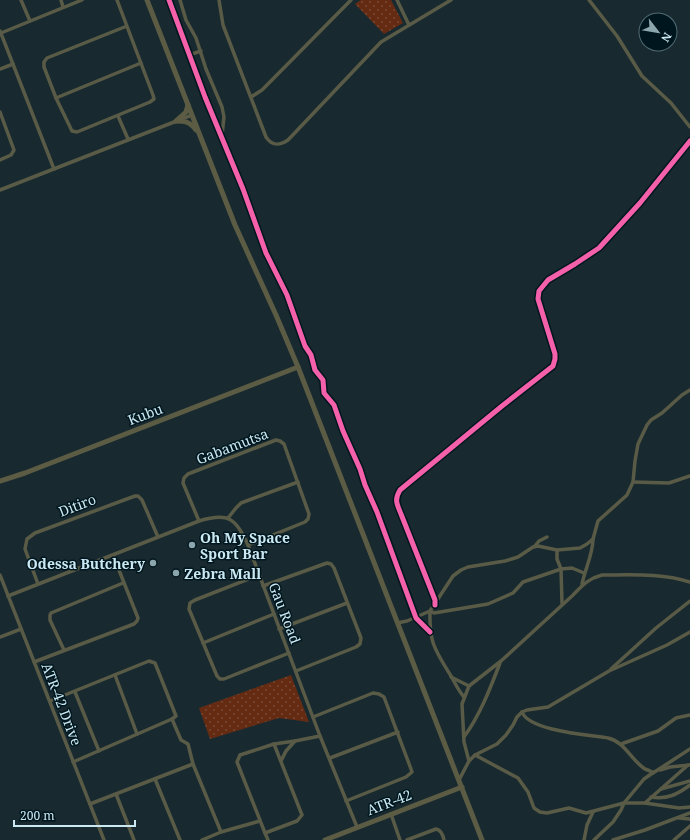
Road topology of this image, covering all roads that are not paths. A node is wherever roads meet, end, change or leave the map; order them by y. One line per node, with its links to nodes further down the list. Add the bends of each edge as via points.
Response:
1 (20, 0): 14 (street)
2 (61, 0): 13 (street)
3 (82, 0): 13 (street)
4 (117, 0): 16 (street)
5 (147, 0): 25 (main road)
6 (169, 0): 19 (street)
7 (180, 0): 18 (street, via 186,20)
8 (219, 0): 23 (street, via 222,25)
9 (351, 0): 23 (street)
10 (397, 0): 15 (street)
11 (451, 0): 15 (street)
12 (589, 0): 32 (street, via 617,36 642,76 671,103)
13 (63, 7): 14 (street)
14 (30, 21): 17 (street)
15 (409, 25): 23 (street, via 381,42 288,140 281,144 271,143 266,137)
16 (127, 26): 20 (street); 24 (street, via 46,60 44,67)
17 (0, 32): 21 (street)
18 (201, 51): 19 (street); 29 (street)
19 (189, 55): 30 (street)
20 (142, 63): 24 (street); 28 (street, via 154,99)
21 (13, 64): 22 (street); 38 (street)
22 (0, 69)
23 (252, 97)
24 (56, 98): 28 (street, via 71,130 77,132)
25 (188, 104): 27 (main road); 31 (main road, via 186,112)
26 (0, 112): 37 (street, via 14,150 10,156)
27 (192, 115): 31 (street); 33 (main road)
28 (118, 116): 35 (street)
29 (224, 117): 30 (street); 34 (street)
30 (215, 120): 34 (street)
31 (176, 121): 33 (main road, via 189,122); 35 (street)
32 (690, 127)
33 (199, 134): 40 (main road, via 235,225)
34 (222, 136): 73 (street, via 266,253 288,295 305,346 313,358 315,370 323,380 324,393 334,405 350,443)
35 (128, 139): 38 (street)
36 (690, 141): 70 (street, via 640,203 599,248 548,280 539,291 538,299 555,359 553,366 400,490 396,496)
37 (0, 160)
38 (54, 169): 39 (street)
39 (0, 190)
40 (292, 354): 41 (main road); 42 (main road, via 291,364)
41 (298, 367): 42 (main road, Kubu); 74 (main road)
42 (284, 373): 45 (main road, Kubu)
43 (690, 390): 47 (street, via 651,420 647,426 638,444)
44 (690, 476): 47 (street, via 669,483)
45 (0, 482)
46 (298, 482): 48 (street, via 241,503); 49 (street, Gabamutsa, via 284,444 276,440 188,474 184,478 183,483); 53 (street, Gabamutsa, via 309,514 308,519)
47 (633, 482): 52 (street, via 627,495 598,521)
48 (228, 518): 49 (street, via 220,516); 53 (street, Gau Road, via 238,525)
49 (199, 520): 50 (street)
50 (158, 537): 56 (street); 63 (street, Ditiro, via 138,496 35,533 27,539 25,549)
51 (547, 537): 54 (street)
52 (593, 539): 55 (street, via 580,548); 58 (street, via 593,547)
53 (248, 545): 60 (street, Gau Road)
54 (533, 547): 55 (street); 70 (street, via 518,557 461,570 450,581)
55 (557, 550): 57 (street)
56 (113, 555): 62 (street); 63 (street)
57 (561, 569): 58 (street, via 572,568); 69 (street); 71 (street, via 523,582 513,593 488,604 438,613)
58 (584, 573): 64 (street)
59 (0, 575): 66 (street, ATR-42 Drive)
60 (259, 575): 65 (street, Gau Road); 80 (street, via 190,603 189,609)
61 (690, 582): 64 (street, via 659,576 602,575)
62 (123, 583): 81 (street, via 51,613 50,620); 81 (street, via 137,621)
63 (38, 584): 66 (street)
64 (582, 584): 69 (street)
65 (263, 586): 68 (street, via 327,563 334,568); 72 (street, Gau Road)
66 (8, 596): 75 (street, ATR-42 Drive)
67 (690, 601): 86 (street)
68 (348, 603): 76 (street); 85 (street, via 361,638 360,644)
69 (562, 603): 84 (street)
70 (435, 605): 71 (street)
71 (430, 611): 73 (street); 77 (street)
72 (274, 614): 76 (street, Gau Road); 80 (street)
73 (416, 618): 74 (street); 77 (street)
74 (397, 623): 115 (main road)
75 (21, 629): 79 (street); 83 (street, ATR-42 Drive)
76 (279, 629): 82 (street, Gau Road)
77 (430, 632): 88 (street, via 432,643)
78 (690, 632): 86 (street)
79 (0, 637)
80 (203, 643): 82 (street, via 220,679)
81 (64, 650): 83 (street)
82 (289, 653): 85 (street, Gau Road)
83 (34, 662): 92 (street, ATR-42 Drive)
84 (501, 662): 89 (street); 100 (street, via 485,701)
85 (296, 671): 95 (street, Gau Road)
86 (609, 671): 93 (street, via 548,707)
87 (115, 675): 90 (street); 96 (street, via 149,661 155,663 176,716); 98 (street)
88 (451, 677): 89 (street); 91 (street)
89 (469, 686): 91 (street)
90 (75, 692): 92 (street); 105 (street)
91 (464, 697): 100 (street)
92 (50, 701): 110 (street, ATR-42 Drive)
93 (522, 712): 103 (street, via 525,718 538,725 576,734 609,738); 106 (street, via 497,744)
94 (690, 715): 103 (street, via 676,718 658,731)
95 (313, 717): 97 (street, via 376,693 384,697); 99 (street, Gau Road)
96 (172, 719): 98 (street); 111 (street, via 181,740 188,744)
97 (398, 732): 107 (street); 122 (street, via 411,774)
98 (137, 734): 105 (street)
99 (320, 736): 101 (street); 107 (street, Gau Road)
100 (464, 738): 109 (street)
101 (295, 741): 102 (street); 108 (street)
102 (274, 744): 108 (street); 132 (street, via 240,754 238,758 239,767)
103 (621, 744): 113 (street, via 645,769)
104 (690, 749): 113 (street)
105 (99, 751): 110 (street)
106 (475, 755): 109 (street); 127 (street, via 518,778 528,792 536,811 547,813 569,808 586,813)
107 (330, 758): 122 (street, Gau Road)
108 (281, 761): 136 (street, via 302,815 297,821)
109 (470, 761): 115 (street)
110 (73, 762): 125 (street, ATR-42 Drive)
111 (194, 764): 114 (street); 135 (street)
112 (689, 765): 113 (street, via 670,767); 119 (street)
113 (654, 773): 123 (street, via 644,779)
114 (155, 779): 120 (street); 139 (street)
115 (459, 780): 118 (main road)
116 (690, 781): 119 (street)
117 (690, 785): 121 (street, via 666,798)
118 (462, 787): 129 (main road, ATR-42); 146 (main road)
119 (660, 789): 121 (street)
120 (116, 794): 125 (street); 138 (street)
121 (651, 797): 124 (street)
122 (346, 801): 134 (street, Gau Road)
123 (624, 803): 124 (street); 127 (street); 148 (street, via 613,822)
124 (645, 803): 126 (street)
125 (90, 804): 137 (street, ATR-42 Drive)
126 (690, 807)
127 (593, 812): 147 (street)
128 (690, 813): 130 (street)
129 (390, 814): 134 (main road, ATR-42); 143 (street)
130 (678, 818): 131 (street); 149 (street)
131 (690, 819)
132 (260, 821): 135 (street); 136 (street)
133 (690, 826): 150 (street)
134 (357, 827): 142 (main road, ATR-42)
135 (221, 832): 140 (street)
136 (265, 832): 141 (street)
137 (104, 840)
138 (134, 840)
139 (180, 840)
140 (202, 840)
141 (268, 840)
142 (326, 840)
143 (400, 840)
144 (407, 840): 145 (street, via 436,829 442,832)
145 (444, 840)
146 (482, 840)
147 (584, 840)
148 (594, 840)
149 (613, 840)
150 (674, 840)

